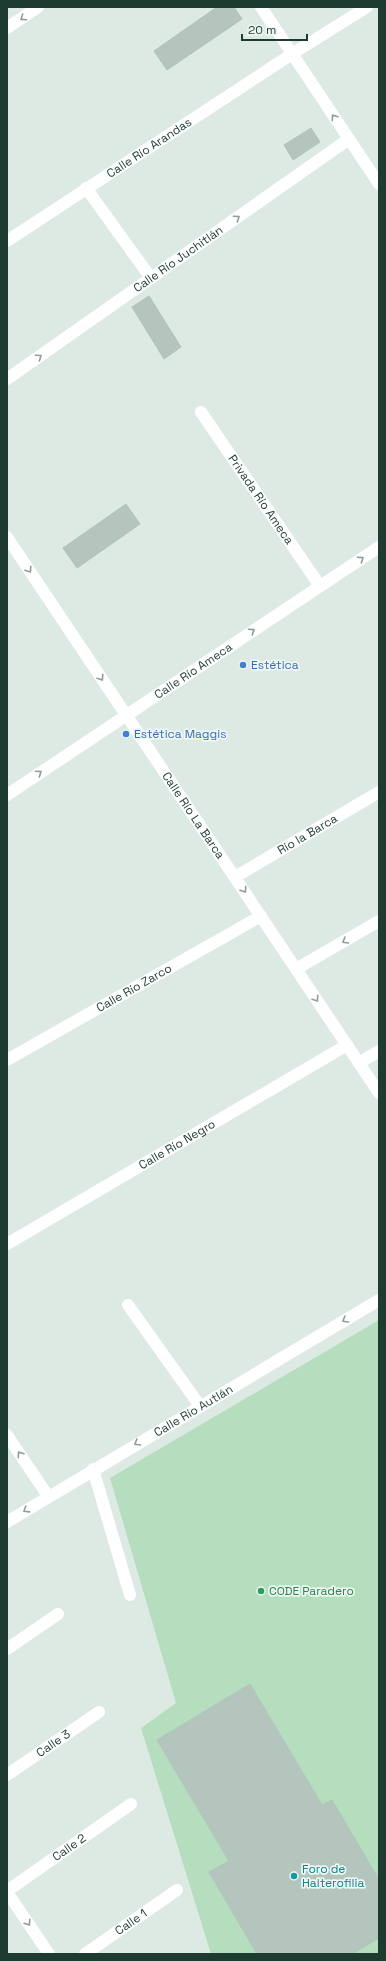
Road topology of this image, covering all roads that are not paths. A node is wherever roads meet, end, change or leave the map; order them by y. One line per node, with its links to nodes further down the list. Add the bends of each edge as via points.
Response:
1 (38, 7): 4 (street, one-way to 4)
2 (261, 7): 5 (street)
3 (367, 7): 5 (street, Calle Río Arandas)
4 (7, 28)
5 (292, 54): 6 (street, one-way to 5); 9 (street, Calle Río Arandas)
6 (349, 139): 7 (street); 11 (street, Calle Río Juchitlán, one-way to 6)
7 (375, 169): 8 (street)
8 (379, 184)
9 (86, 188): 10 (street, Calle Río Arandas); 11 (street)
10 (7, 241)
11 (151, 278): 12 (street, Calle Río Juchitlán, one-way to 11)
12 (7, 379)
13 (201, 412): 16 (street, Privada Río Ameca)
14 (7, 538): 17 (street, Calle Río La Barca, one-way to 17)
15 (379, 547): 16 (street, Calle Río Ameca, one-way to 15)
16 (320, 586): 17 (street, Calle Río Ameca, one-way to 16)
17 (126, 715): 19 (street, Calle Río Ameca, one-way to 17); 20 (street, Calle Río La Barca)
18 (379, 792): 20 (street, Río la Barca)
19 (7, 795)
20 (235, 877): 21 (street, Calle Río La Barca, one-way to 21)
21 (261, 916): 23 (street, Calle Río La Barca); 26 (street, Calle Río Zarco)
22 (379, 921): 23 (street, one-way to 23)
23 (296, 969): 24 (street, Calle Río La Barca, one-way to 24)
24 (347, 1045): 27 (street, Calle Río La Barca); 29 (street, Calle Río Negro)
25 (379, 1052): 27 (street)
26 (7, 1060)
27 (359, 1063): 28 (street, Calle Río La Barca)
28 (379, 1093)
29 (7, 1244)
30 (379, 1300): 32 (street, Calle Río Autlán, one-way to 32)
31 (128, 1305): 32 (street)
32 (200, 1406): 34 (street, Calle Río Autlán, one-way to 34)
33 (7, 1435): 35 (street, one-way to 33)
34 (93, 1469): 35 (street, Calle Río Autlán); 37 (street)
35 (48, 1496): 36 (street, Calle Río Autlán, one-way to 36)
36 (7, 1522)
37 (130, 1595)
38 (58, 1614): 39 (street)
39 (7, 1650)
40 (99, 1712): 41 (street, Calle 3)
41 (7, 1775)
42 (131, 1804): 44 (street, Calle 2)
43 (177, 1890): 46 (street, Calle 1)
44 (7, 1892): 45 (street, one-way to 45)
45 (49, 1954)
46 (85, 1954)

